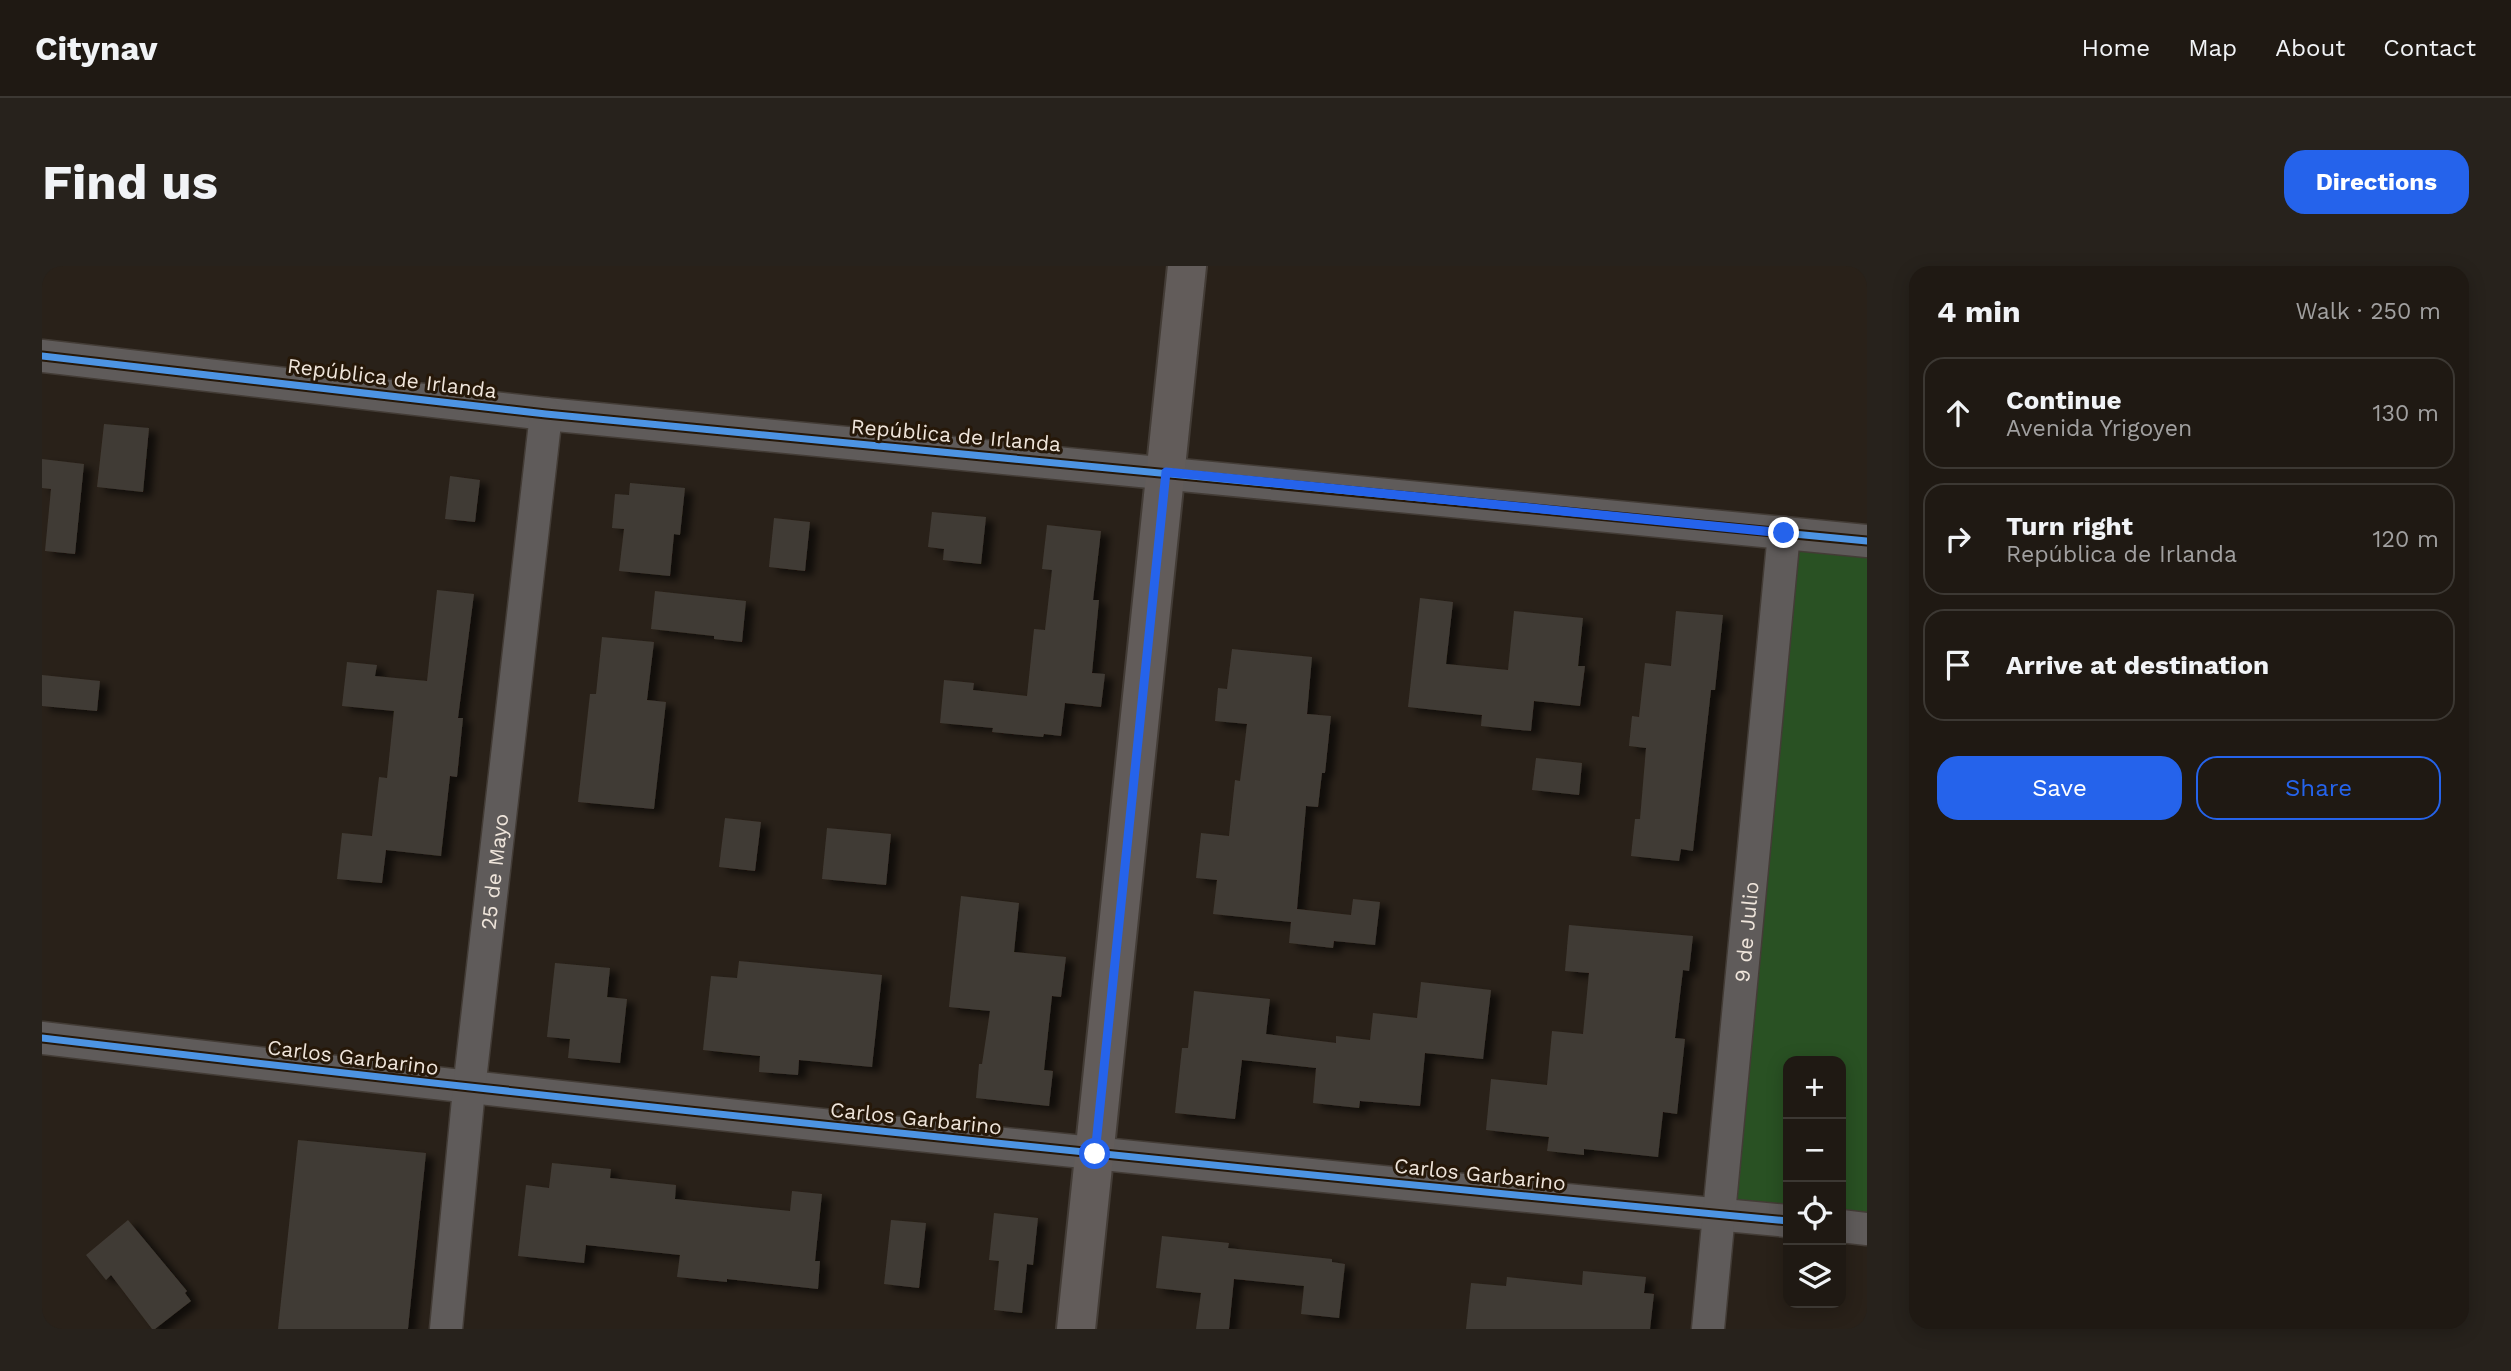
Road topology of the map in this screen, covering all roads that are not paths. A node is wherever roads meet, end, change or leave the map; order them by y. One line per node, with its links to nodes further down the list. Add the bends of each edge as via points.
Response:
1 (1187, 266): 4 (main road)
2 (42, 356): 3 (street, República de Irlanda)
3 (545, 414): 4 (street, República de Irlanda); 8 (street, 25 de Mayo)
4 (1166, 472): 5 (street, República de Irlanda); 9 (main road)
5 (1784, 533): 6 (street, República de Irlanda); 10 (street, 9 de Julio)
6 (1867, 541)
7 (42, 1038): 8 (street, Carlos Garbarino)
8 (469, 1088): 9 (street, Carlos Garbarino); 14 (street, 25 de Mayo)
9 (1095, 1154): 10 (street, Carlos Garbarino); 15 (main road)
10 (1720, 1215): 11 (street, Carlos Garbarino); 16 (street, 9 de Julio)
11 (1783, 1221)
12 (1846, 1227): 13 (street)
13 (1867, 1229)
14 (446, 1329)
15 (1076, 1329)
16 (1708, 1329)

